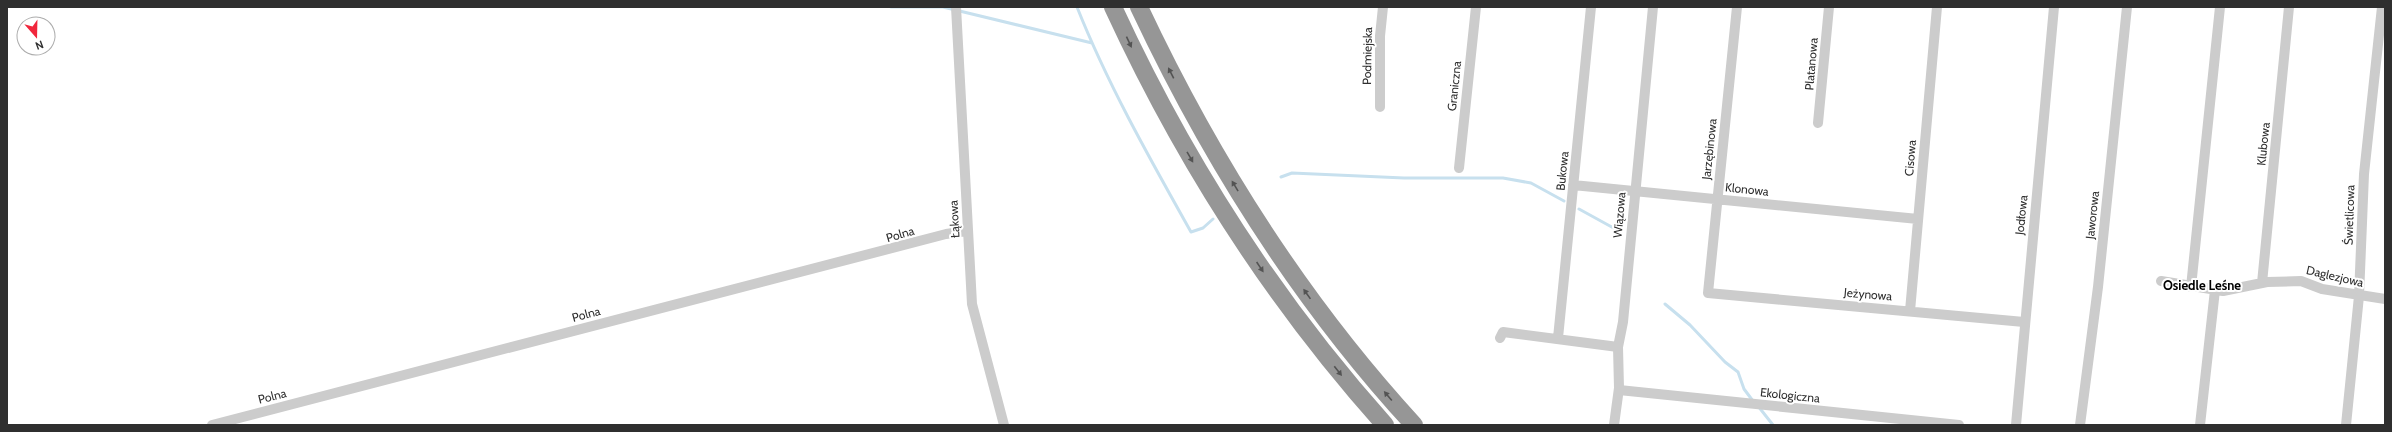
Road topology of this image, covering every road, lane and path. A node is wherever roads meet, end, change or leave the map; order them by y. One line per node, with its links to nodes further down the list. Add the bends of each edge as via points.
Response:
1 (1113, 7): 40 (highway, one-way to 40, via 1179,138 1212,194 1285,303 1345,380)
2 (1139, 7): 41 (highway, one-way to 2, via 1346,347 1279,255 1180,92)
3 (1383, 7): 17 (street, Podmiejska, via 1380,36)
4 (1476, 7): 19 (street, Graniczna)
5 (1591, 7): 20 (street, Bukowa)
6 (1653, 7): 21 (street, Wiązowa)
7 (1737, 7): 22 (street, Jarzębinowa)
8 (1829, 7): 18 (street, Platanowa)
9 (1937, 7): 23 (street, Cisowa)
10 (2054, 7): 33 (street, Jodłowa)
11 (2127, 7): 45 (street, Jaworowa, via 2098,286)
12 (2220, 7): 27 (street)
13 (2289, 7): 26 (street, Klubowa)
14 (2382, 7): 16 (street, Świetlicowa)
15 (956, 11): 24 (street, Łąkowa)
16 (2381, 46): 30 (street, Świetlicowa, via 2364,174)
17 (1380, 106)
18 (1818, 123)
19 (1459, 168)
20 (1573, 185): 21 (street, Klonowa); 35 (street, Bukowa)
21 (1635, 192): 22 (street, Klonowa); 36 (street, Wiązowa, via 1623,322)
22 (1717, 200): 23 (street, Klonowa); 29 (street, Jarzębinowa)
23 (1918, 219): 32 (street, Cisowa)
24 (967, 231): 38 (street, Polna, via 946,234); 39 (street, Łąkowa, via 972,304)
25 (2161, 281): 27 (street, Daglezjowa)
26 (2262, 283): 28 (street, Daglezjowa, via 2223,291); 30 (street, Daglezjowa, via 2301,281 2322,289)
27 (2191, 287): 28 (street, Daglezjowa)
28 (2215, 290): 46 (street)
29 (1708, 293): 32 (street, Jeżynowa)
30 (2359, 296): 31 (street, Daglezjowa); 47 (street, Świetlicowa)
31 (2385, 299)
32 (1910, 310): 33 (street, Jeżynowa)
33 (2024, 322): 44 (street, Jodłowa)
34 (1500, 338): 35 (street, via 1503,332)
35 (1558, 338): 36 (street)
36 (1618, 347): 37 (street, Wiązowa)
37 (1619, 390): 42 (street, Wiązowa); 43 (street, Ekologiczna)
38 (212, 425)
39 (1004, 425)
40 (1385, 425)
41 (1414, 425)
42 (1614, 425)
43 (1959, 425)
44 (2016, 425)
45 (2080, 425)
46 (2200, 425)
47 (2346, 425)

